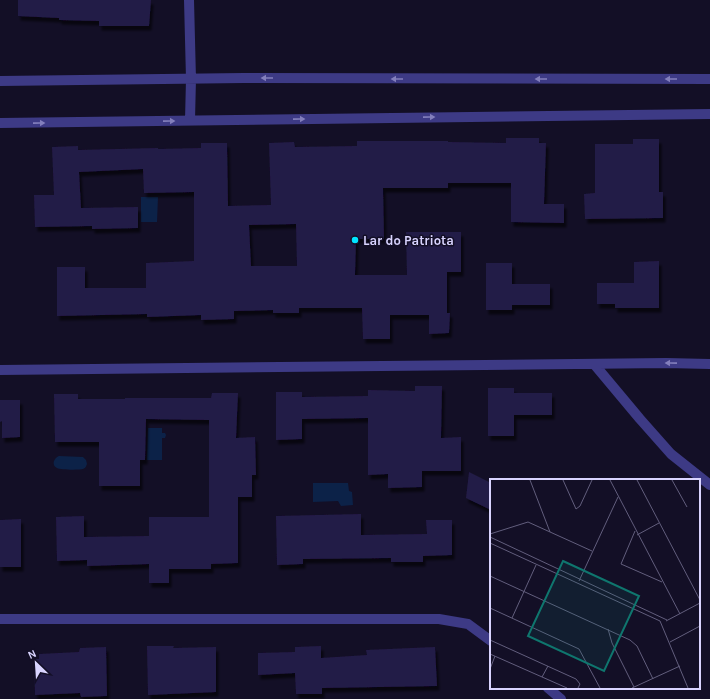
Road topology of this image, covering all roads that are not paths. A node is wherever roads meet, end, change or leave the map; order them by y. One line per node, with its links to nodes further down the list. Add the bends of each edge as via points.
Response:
1 (188, 0): 2 (street)
2 (190, 79): 3 (street, one-way to 2); 4 (street); 6 (street)
3 (710, 79)
4 (0, 81)
5 (710, 114): 6 (street, one-way to 5)
6 (190, 120): 7 (street, one-way to 6)
7 (0, 123)
8 (594, 364): 9 (street, one-way to 8); 10 (street); 11 (street, via 671,454)
9 (710, 364)
10 (0, 370)
11 (710, 485)
12 (0, 619): 13 (street, via 439,619 468,624)
13 (490, 640)
14 (549, 689): 15 (street)
15 (561, 699)

